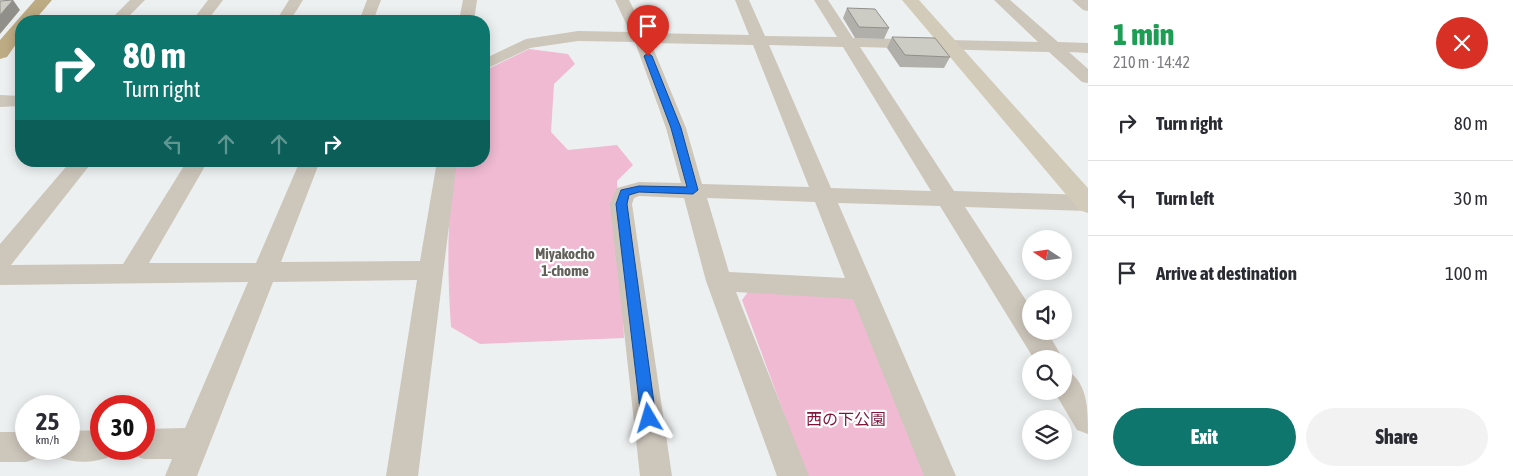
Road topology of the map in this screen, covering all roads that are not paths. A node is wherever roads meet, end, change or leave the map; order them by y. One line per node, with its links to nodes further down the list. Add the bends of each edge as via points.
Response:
1 (44, 0): 14 (highway)
2 (138, 0): 15 (street)
3 (216, 0): 16 (street)
4 (296, 0): 17 (street)
5 (374, 0): 18 (street)
6 (470, 0): 19 (street)
7 (622, 0): 21 (street)
8 (742, 0): 22 (street)
9 (821, 0): 23 (street)
10 (910, 0): 24 (street)
11 (1001, 0): 25 (street)
12 (1078, 0): 13 (street)
13 (1088, 7)
14 (30, 15)
15 (122, 15)
16 (204, 15)
17 (287, 15)
18 (368, 15)
19 (468, 15)
20 (15, 33): 27 (highway)
21 (641, 38): 22 (street); 28 (street, via 552,38 526,44); 36 (street, via 676,128)
22 (759, 40): 23 (street); 37 (street)
23 (848, 42): 24 (street); 38 (street)
24 (948, 44): 25 (street); 39 (street)
25 (1054, 47): 26 (street); 29 (street)
26 (1088, 48)
27 (0, 52)
28 (490, 62)
29 (1088, 78)
30 (15, 100): 31 (street)
31 (0, 101)
32 (78, 167): 40 (street)
33 (194, 167): 42 (street)
34 (308, 167): 43 (street)
35 (446, 167): 41 (street)
36 (693, 190): 37 (street); 45 (street); 56 (street, via 639,189 625,192 621,204)
37 (823, 194): 38 (street); 46 (street)
38 (947, 198): 39 (street); 47 (street)
39 (1088, 203)
40 (0, 261)
41 (431, 270): 43 (street); 55 (street)
42 (132, 272): 43 (street); 44 (street)
43 (265, 274): 50 (street)
44 (0, 275)
45 (719, 281): 46 (street); 57 (street)
46 (862, 289): 58 (street)
47 (1022, 315)
48 (1072, 395): 49 (street)
49 (1088, 420)
50 (194, 443): 51 (street); 54 (street)
51 (155, 444)
52 (15, 446): 53 (street)
53 (0, 447)
54 (181, 476)
55 (402, 476)
56 (656, 476)
57 (794, 476)
58 (940, 476)

